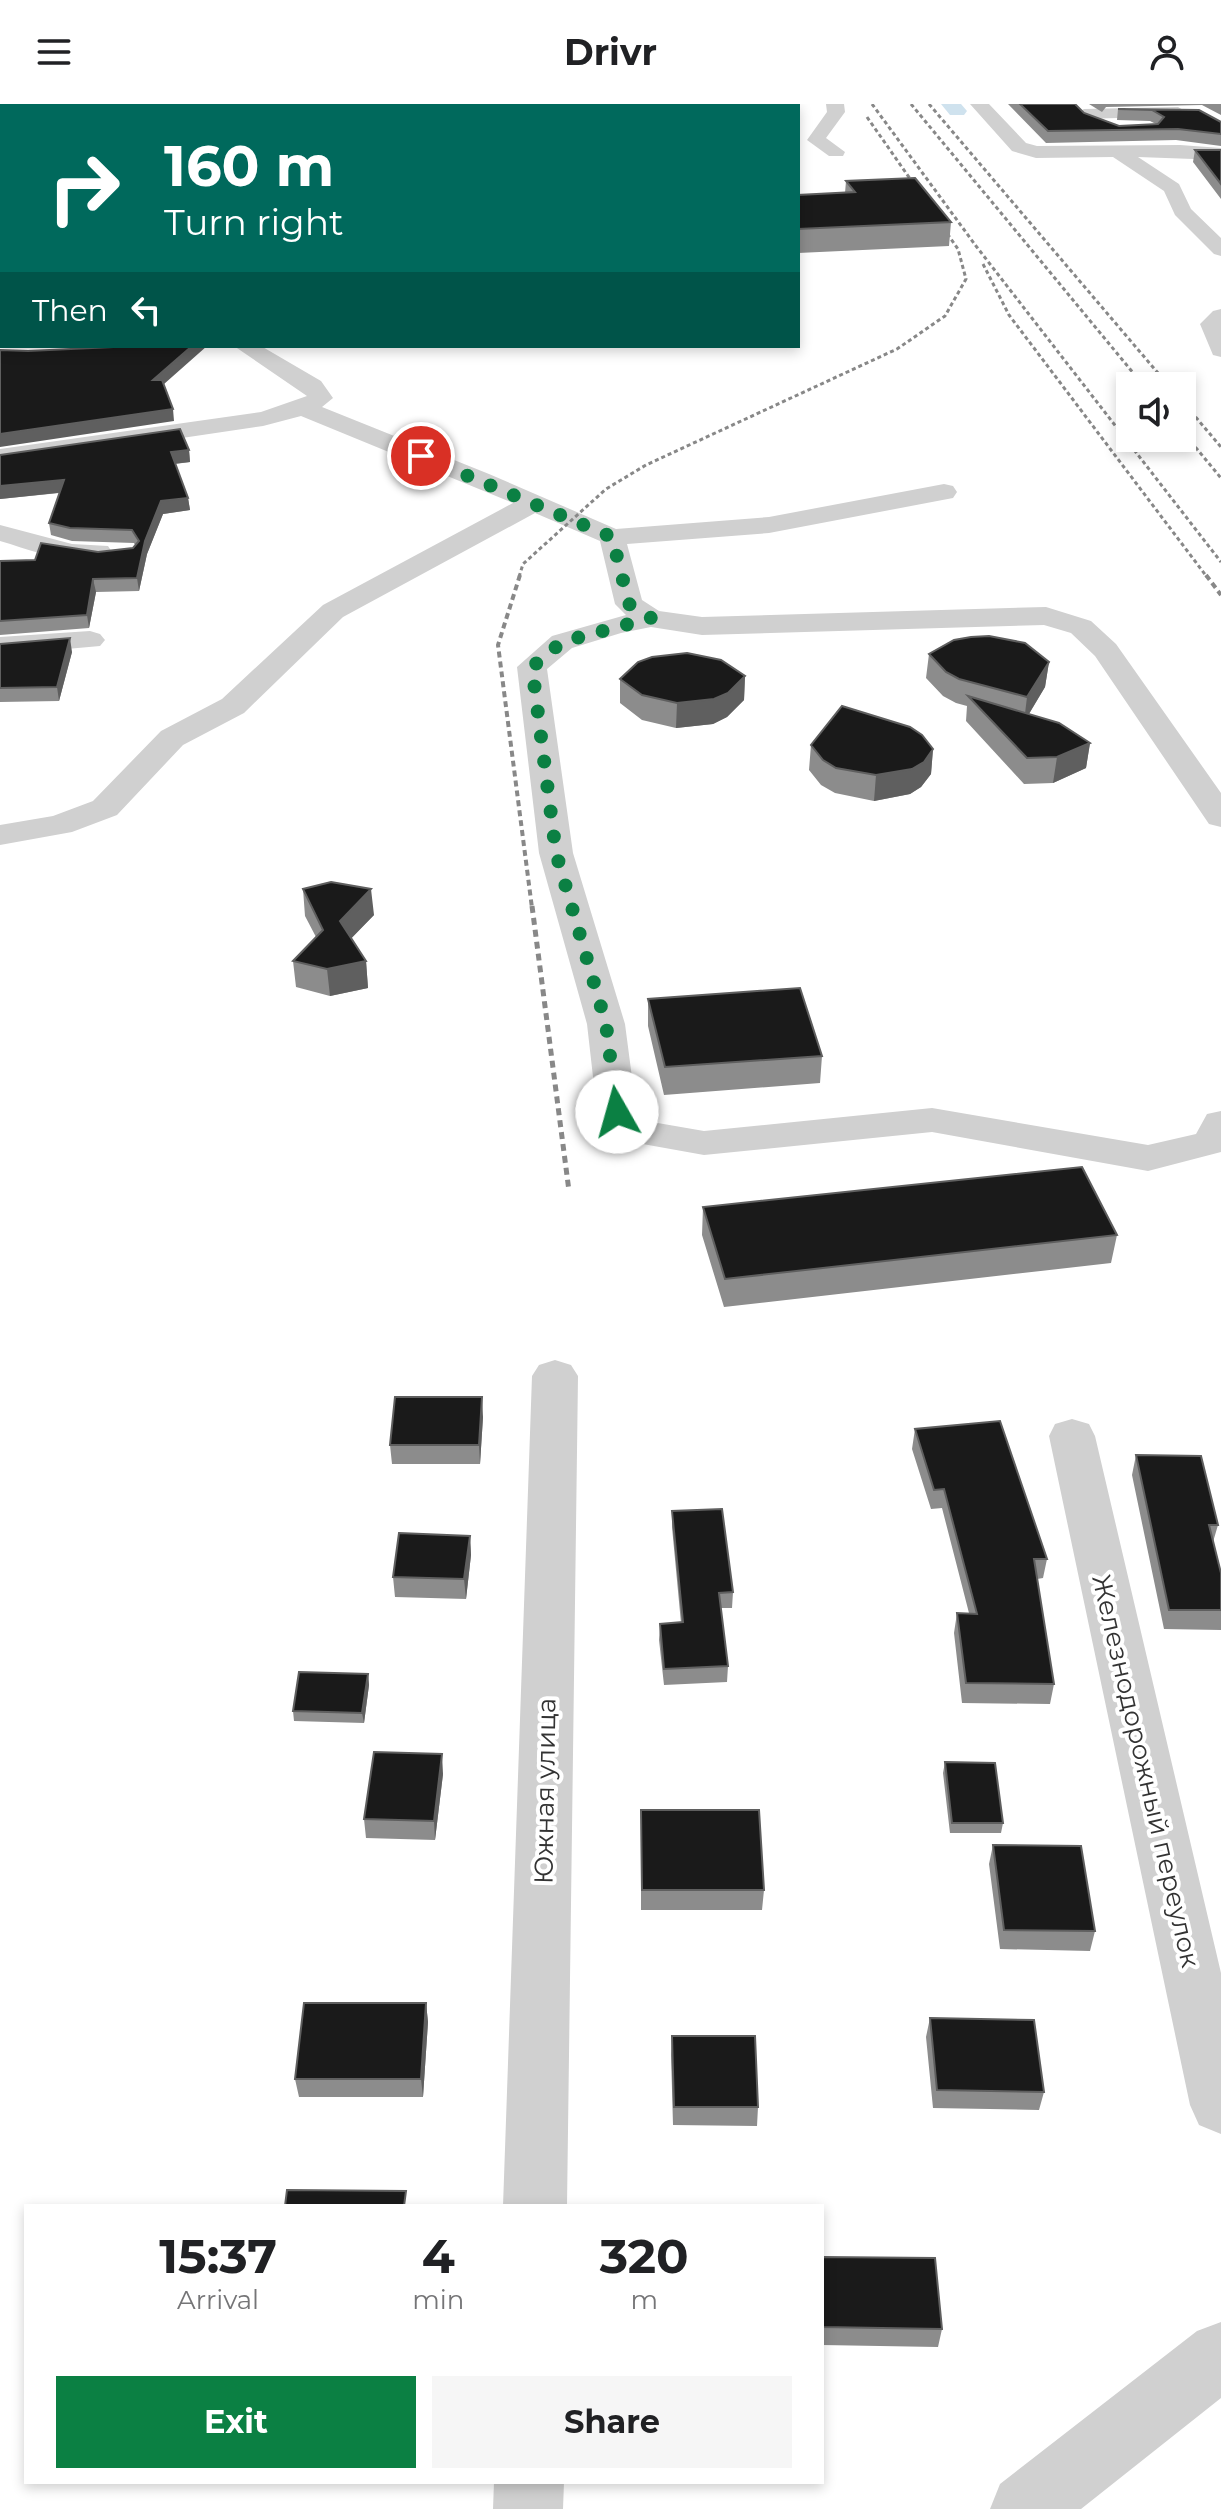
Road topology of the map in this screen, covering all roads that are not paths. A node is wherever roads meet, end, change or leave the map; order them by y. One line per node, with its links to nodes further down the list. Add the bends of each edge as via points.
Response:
1 (835, 104): 6 (street, via 836,112 816,140)
2 (979, 104): 5 (street, via 1019,147 1036,152)
3 (1079, 109): 4 (street, via 1104,128)
4 (1198, 120)
5 (1117, 151): 7 (street); 8 (street, via 1172,188 1182,211)
6 (836, 152)
7 (1221, 154)
8 (1221, 250)
9 (1221, 316): 11 (street, via 1211,324)
10 (248, 348): 12 (street, via 313,386 321,398)
11 (1221, 350)
12 (302, 408): 13 (street, via 263,419); 15 (street)
13 (0, 457)
14 (944, 492): 17 (street, via 769,525)
15 (532, 504): 17 (street); 23 (street, via 333,611 233,706 172,738 105,808 60,825)
16 (0, 533): 18 (street, via 71,552)
17 (612, 537): 19 (street, via 629,604)
18 (124, 552)
19 (651, 618): 22 (street, via 702,626 1046,616 1081,627 1106,650); 24 (street, via 562,642 532,667 556,853 606,1024 617,1112 640,1132 704,1143 932,1120 1148,1158 1212,1142)
20 (90, 640): 21 (street)
21 (0, 646)
22 (1221, 817)
23 (0, 835)
24 (1221, 1123)
25 (555, 1376): 28 (street, Южная улица)
26 (1072, 1436): 27 (street, Железнодорожный переулок)
27 (1221, 2105)
28 (535, 2204)
29 (1221, 2355): 32 (street)
30 (529, 2484): 31 (street)
31 (528, 2509)
32 (1025, 2509)

